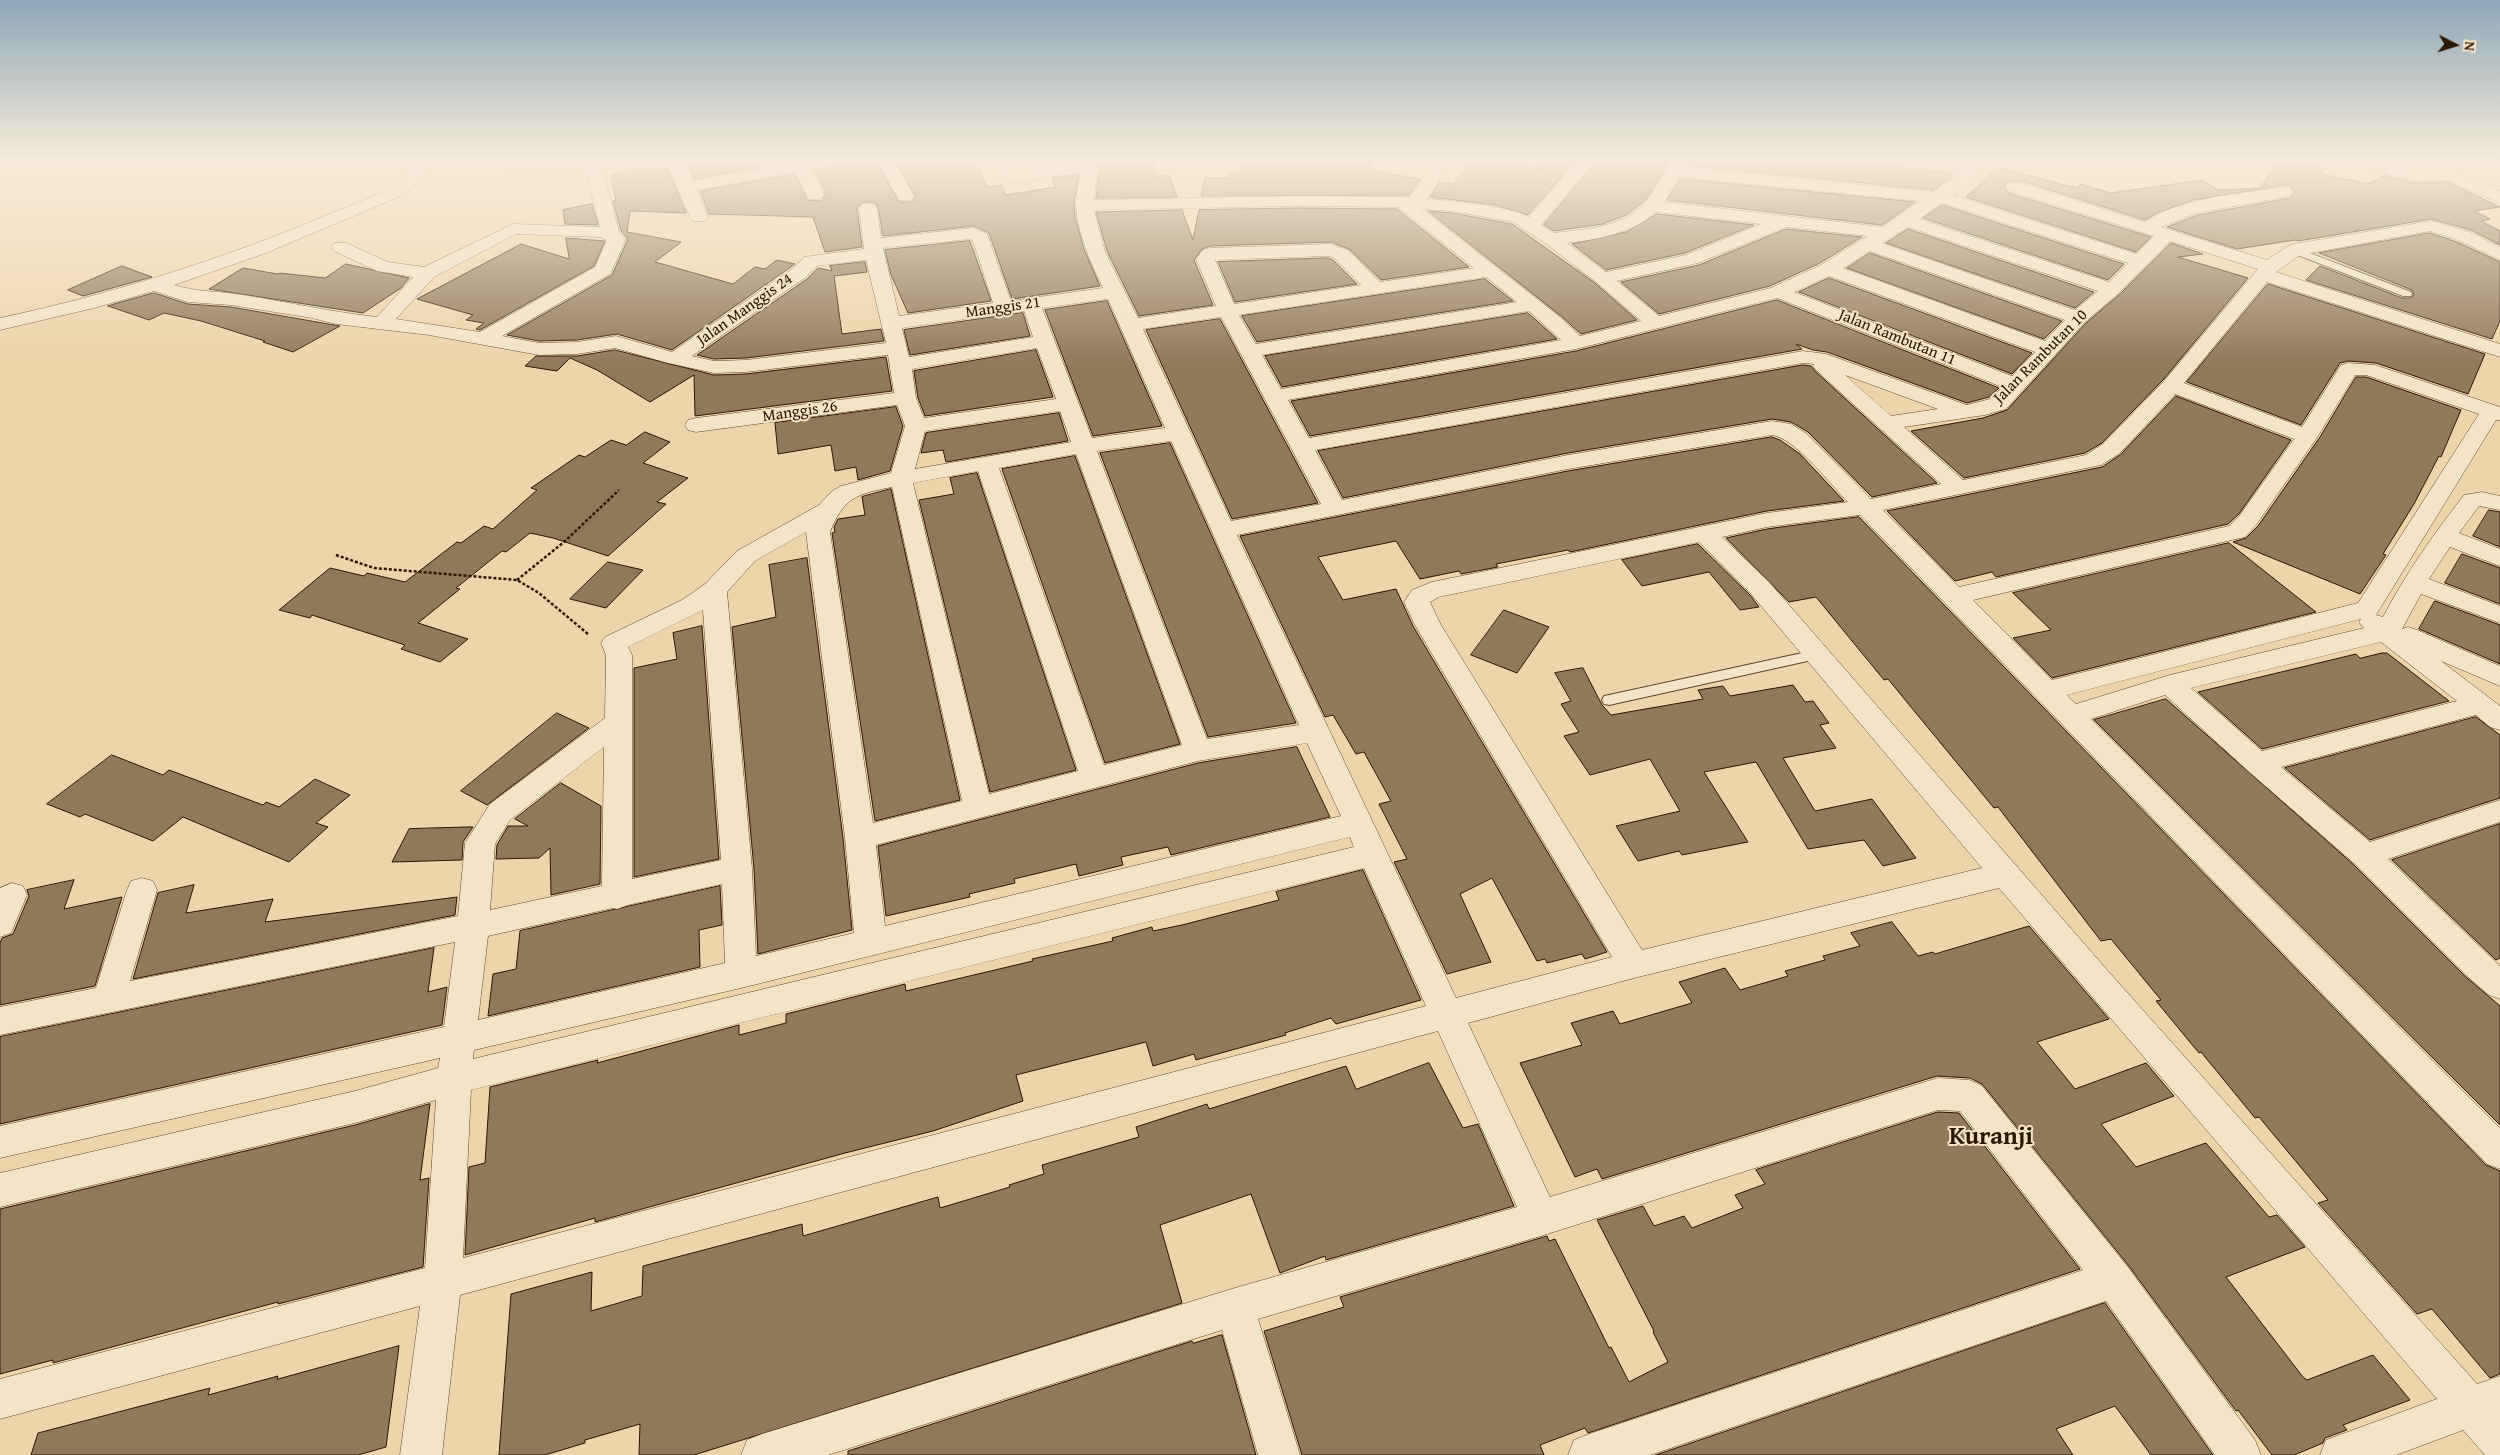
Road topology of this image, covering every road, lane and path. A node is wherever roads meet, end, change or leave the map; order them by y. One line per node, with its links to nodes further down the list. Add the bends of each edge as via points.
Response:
1 (309, 230): 33 (street)
2 (510, 230): 31 (street)
3 (538, 230): 19 (street)
4 (610, 230): 19 (street)
5 (871, 230): 24 (street)
6 (1088, 230): 36 (street)
7 (1438, 230): 29 (street)
8 (1537, 230): 21 (street)
9 (1602, 230): 21 (street)
10 (1762, 230): 32 (street, via 1691,259)
11 (1867, 230): 18 (street)
12 (1890, 230): 18 (street)
13 (1936, 230): 35 (street)
14 (2042, 230): 27 (street)
15 (2150, 230): 20 (street)
16 (2409, 230): 25 (street)
17 (2444, 230): 26 (street)
18 (1886, 232): 22 (street)
19 (611, 234): 49 (street, via 617,239 603,270)
20 (2166, 235): 27 (street, Jalan Rambutan 10); 30 (street)
21 (1552, 239): 32 (street)
22 (1868, 244): 28 (street); 43 (street)
23 (340, 247): 31 (street, via 384,267)
24 (873, 248): 41 (street, Jalan Manggis 24, via 973,233 981,238); 46 (street); 57 (street, Jalan Manggis 24, via 812,261)
25 (2294, 250): 30 (street); 38 (lane)
26 (2500, 254)
27 (2141, 261): 35 (street, Jalan Rambutan 10)
28 (1828, 270): 37 (street); 52 (street)
29 (1490, 271): 34 (street); 40 (street)
30 (2268, 271): 53 (street); 59 (street)
31 (428, 273): 45 (street)
32 (1603, 278): 48 (street)
33 (155, 284): 44 (street, via 85,306); 45 (street, via 188,296 231,299)
34 (1374, 287): 42 (street); 42 (street, via 1342,254 1330,250 1210,254 1205,259)
35 (2112, 289): 43 (street, Jalan Rambutan 10)
36 (1115, 292): 39 (street, Manggis 21); 47 (street)
37 (1778, 292): 48 (street); 58 (street, Jalan Rambutan 11)
38 (2407, 294)
39 (1032, 304): 41 (street, Manggis 21); 50 (street)
40 (1533, 305): 51 (street); 54 (street)
41 (1004, 308): 46 (street, Manggis 21)
42 (1227, 310): 47 (street); 54 (street)
43 (2078, 318): 52 (street, Jalan Rambutan 10)
44 (0, 324)
45 (381, 324): 49 (street)
46 (892, 324): 55 (street)
47 (1131, 324): 68 (street)
48 (1656, 324): 51 (street)
49 (483, 339): 57 (street, via 539,349 616,342)
50 (1044, 340): 55 (street); 62 (street)
51 (1576, 343): 60 (street)
52 (2047, 349): 58 (street, Jalan Rambutan 10)
53 (2500, 351)
54 (1249, 352): 60 (street)
55 (898, 356): 57 (street, via 714,367); 61 (street)
56 (1813, 357): 63 (street); 65 (street); 71 (street, via 1803,356)
57 (675, 359)
58 (2016, 386): 63 (street, Jalan Rambutan 10, via 1998,404 1985,410)
59 (2170, 386): 69 (street); 74 (street, via 2111,450 2093,460)
60 (1275, 396): 71 (street)
61 (905, 398): 66 (street, Manggis 26); 67 (street)
62 (1069, 403): 67 (street); 70 (street)
63 (1966, 412): 65 (street, Jalan Rambutan 10)
64 (2495, 412): 69 (street, via 2368,369 2353,368 2348,369); 89 (street, via 2370,605)
65 (1887, 423): 74 (street)
66 (696, 425)
67 (916, 426): 73 (street)
68 (1178, 433): 70 (street); 80 (street)
69 (2307, 436): 88 (street, via 2237,532)
70 (1084, 446): 72 (street); 102 (street)
71 (1302, 446): 77 (street)
72 (986, 463): 73 (street); 104 (street)
73 (901, 478): 79 (street, via 845,490); 105 (street)
74 (1959, 488): 78 (street)
75 (619, 490): 85 (path, via 564,542)
76 (2500, 503): 82 (street, via 2482,498 2472,500)
77 (1334, 506): 78 (street, via 1772,428 1783,429 1799,439); 80 (street)
78 (1864, 507): 81 (street, via 1767,520); 88 (street)
79 (825, 511): 87 (street, via 746,556); 108 (street, via 818,532)
80 (1224, 530): 101 (street)
81 (1705, 534): 93 (street, via 1760,588); 119 (street, via 1432,590 1417,602)
82 (2444, 536): 84 (street); 86 (street)
83 (336, 555): 85 (path, via 374,568)
84 (2500, 558)
85 (517, 580): 92 (path, via 539,593 591,637)
86 (2414, 582): 90 (street); 91 (street)
87 (714, 590): 92 (street, via 667,619); 111 (street)
88 (1956, 596): 96 (street)
89 (2359, 613): 91 (street); 96 (street)
90 (2500, 615)
91 (2388, 630): 94 (street); 95 (street); 98 (street)
92 (614, 643): 100 (street, via 620,655)
93 (1816, 655): 97 (lane); 112 (street)
94 (2500, 678)
95 (2170, 684): 99 (street); 103 (street)
96 (2046, 691): 99 (street)
97 (1609, 700)
98 (2490, 712): 103 (street)
99 (2070, 716): 128 (street)
100 (620, 721): 115 (street); 117 (street, via 506,807 485,832 480,843)
101 (1315, 732): 102 (street); 107 (street)
102 (1198, 751): 104 (street)
103 (2257, 763): 110 (street)
104 (1095, 778): 105 (street)
105 (978, 808): 108 (street)
106 (2500, 811): 110 (street)
107 (1359, 823): 109 (street); 118 (street)
108 (860, 838): 118 (street)
109 (1374, 854): 123 (street); 126 (street)
110 (2365, 855): 120 (street)
111 (737, 869): 115 (street); 121 (street)
112 (2005, 874): 119 (street); 135 (street)
113 (142, 890): 122 (street)
114 (12, 895): 116 (street)
115 (617, 897): 117 (street)
116 (0, 924)
117 (473, 926): 122 (street); 125 (street)
118 (871, 942): 121 (street)
119 (1634, 965): 123 (street)
120 (2493, 970)
121 (740, 974): 125 (street)
122 (108, 1001): 124 (street)
123 (1448, 1015): 130 (street); 132 (street)
124 (0, 1021)
125 (458, 1041): 126 (street); 127 (street)
126 (454, 1079): 129 (street, via 355,1107); 132 (street)
127 (0, 1142)
128 (2500, 1152)
129 (0, 1190)
130 (1541, 1218): 131 (street, via 1938,1094 1969,1096); 133 (street)
131 (2114, 1279): 140 (street); 141 (street)
132 (443, 1280): 134 (street); 137 (street)
133 (1235, 1307): 138 (street); 139 (street)
134 (0, 1399)
135 (2486, 1401): 136 (street); 142 (street)
136 (2500, 1441)
137 (421, 1455)
138 (762, 1455)
139 (1280, 1455)
140 (1589, 1455)
141 (2240, 1455)
142 (2341, 1455)

